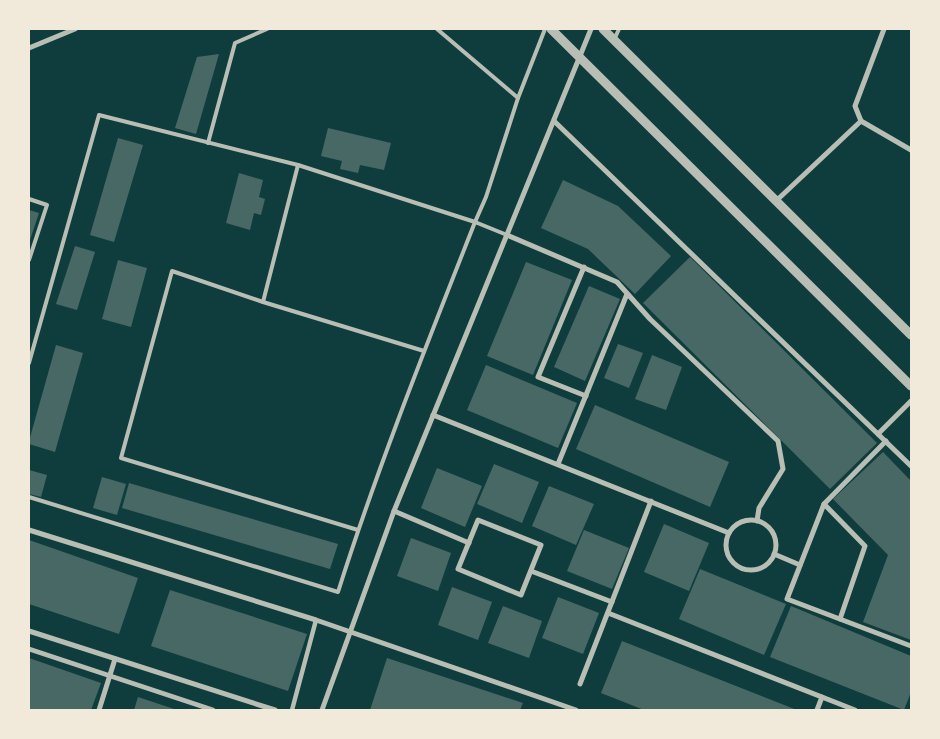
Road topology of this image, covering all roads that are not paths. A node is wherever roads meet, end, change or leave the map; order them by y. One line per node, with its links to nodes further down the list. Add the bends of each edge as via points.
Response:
1 (75, 29): 11 (street)
2 (267, 29): 16 (lane, via 236,43)
3 (437, 29): 13 (lane)
4 (545, 29): 13 (lane)
5 (551, 29): 12 (street)
6 (591, 29): 12 (street)
7 (603, 29): 10 (street)
8 (619, 29): 10 (lane)
9 (884, 29): 15 (street, via 855,106)
10 (614, 40): 20 (street)
11 (29, 48)
12 (580, 58): 14 (street); 30 (street)
13 (518, 98): 21 (lane)
14 (554, 121): 22 (street); 34 (street)
15 (860, 121): 17 (street); 20 (street)
16 (208, 142): 18 (lane); 29 (lane, via 100,115)
17 (911, 150)
18 (298, 165): 21 (lane); 26 (lane)
19 (29, 199): 23 (lane, via 47,205)
20 (776, 201): 27 (street)
21 (475, 222): 22 (lane); 28 (lane)
22 (507, 235): 24 (street); 33 (street)
23 (29, 260)
24 (584, 267): 25 (street, via 617,282); 31 (street, via 538,377)
25 (627, 294): 31 (street); 42 (street, via 778,441 783,469 759,508)
26 (263, 302): 28 (lane); 44 (lane, via 172,271 121,458)
27 (911, 335)
28 (424, 351): 44 (lane)
29 (29, 363)
30 (911, 386)
31 (586, 396): 36 (street)
32 (911, 401): 34 (street)
33 (433, 415): 36 (street); 41 (street)
34 (878, 434): 35 (street)
35 (886, 441): 37 (street); 40 (street)
36 (558, 464): 39 (street)
37 (911, 466)
38 (29, 497): 44 (lane, via 338,592)
39 (651, 501): 45 (street); 50 (street)
40 (824, 504): 48 (street); 52 (street, via 865,546)
41 (394, 511): 46 (street); 55 (street)
42 (757, 521): 45 (street, via 741,522); 47 (street, via 771,530 776,545)
43 (29, 530): 53 (street)
44 (358, 530)
45 (729, 533): 47 (street, via 726,540 728,556 740,567 747,570 764,566)
46 (469, 543): 49 (street, via 478,520 541,545); 49 (street, via 458,569 521,595)
47 (774, 554): 48 (street)
48 (800, 565): 52 (street, via 787,599)
49 (531, 571): 50 (street)
50 (612, 602): 51 (street)
51 (608, 613): 60 (street); 61 (street)
52 (840, 619): 56 (street)
53 (316, 620): 55 (street); 65 (street)
54 (29, 631): 58 (street)
55 (350, 631): 66 (street); 67 (street)
56 (911, 646)
57 (29, 649): 59 (street)
58 (115, 659): 59 (street); 64 (street)
59 (110, 676): 62 (street); 63 (street)
60 (580, 684)
61 (822, 697): 68 (street); 69 (street)
62 (99, 710)
63 (213, 710)
64 (276, 710)
65 (292, 710)
66 (322, 710)
67 (576, 710)
68 (817, 710)
69 (855, 710)

